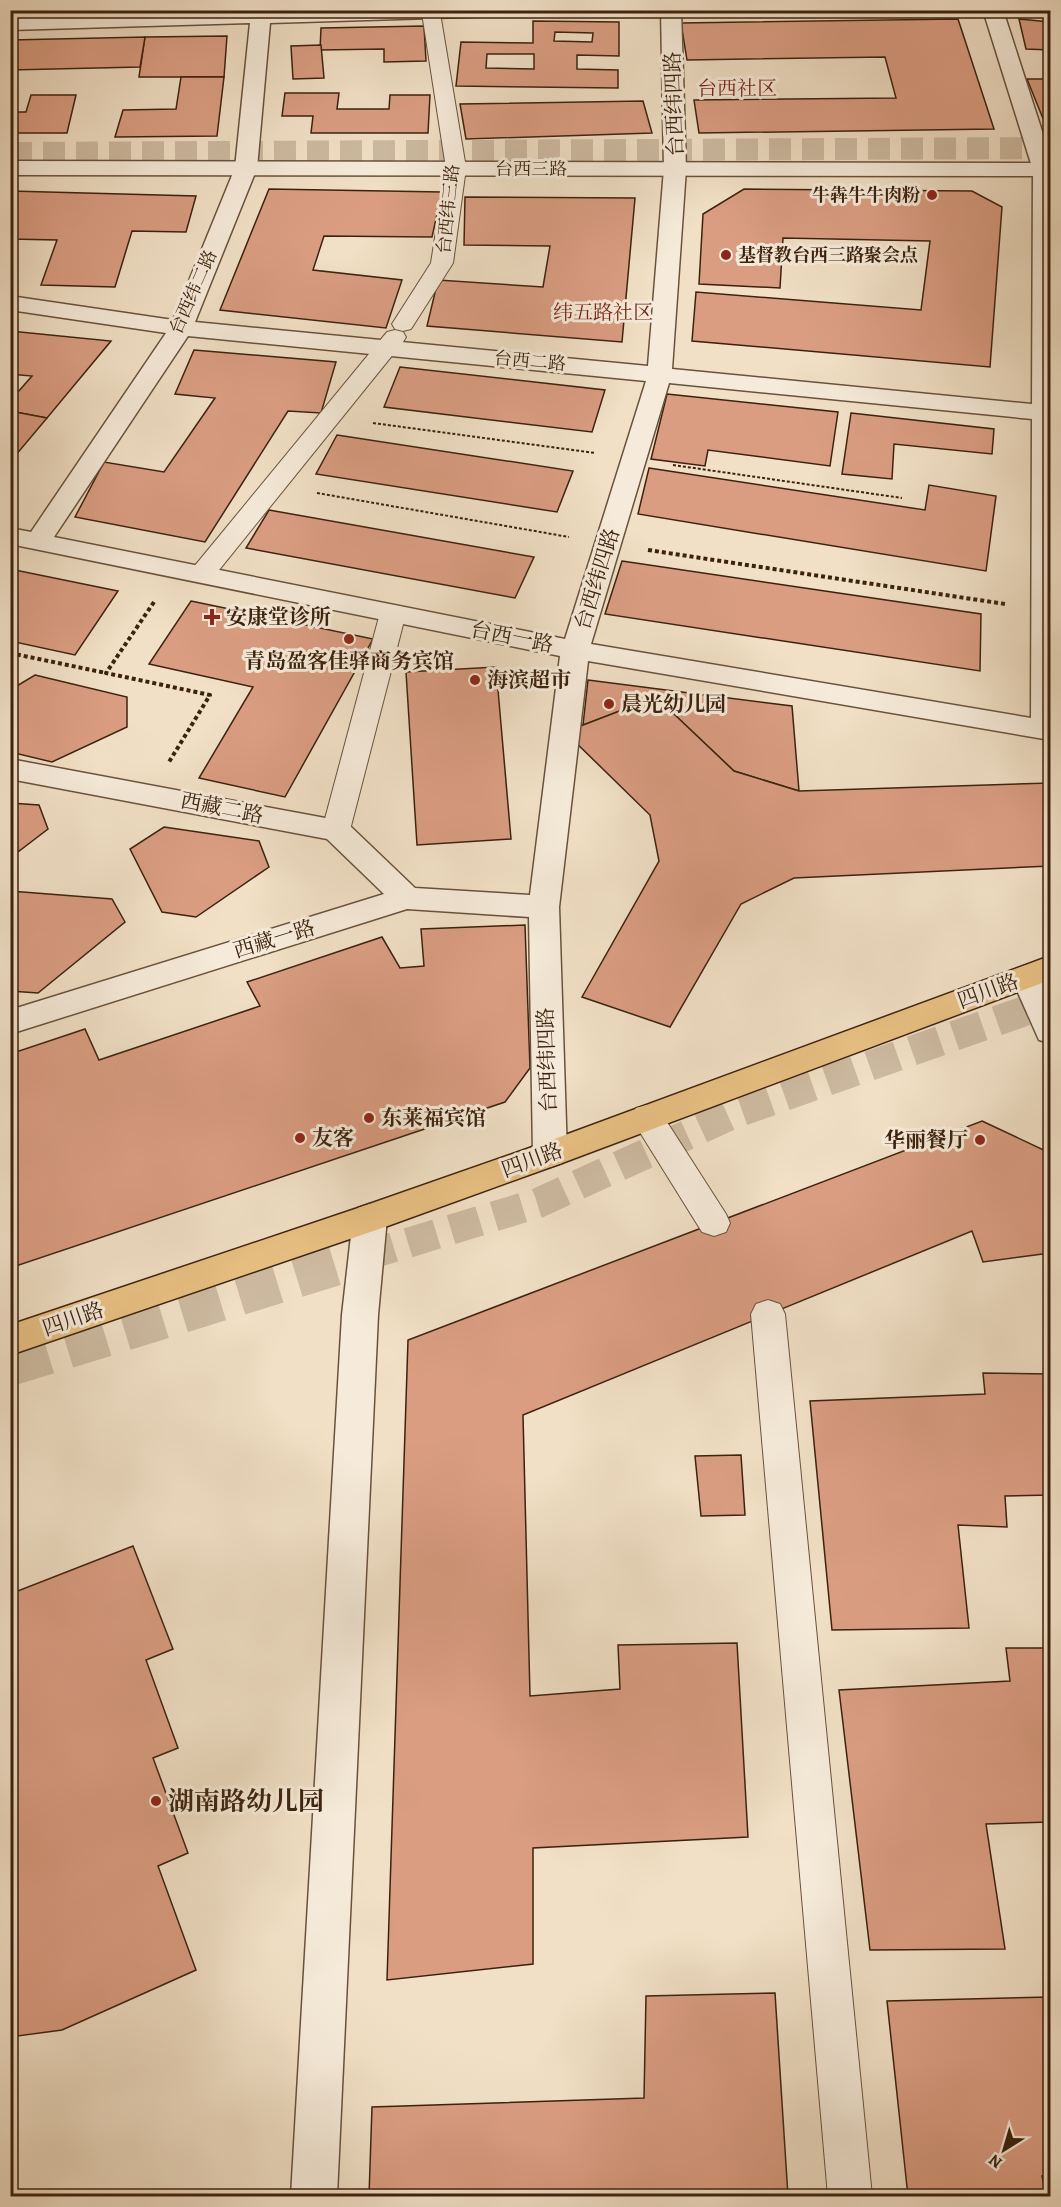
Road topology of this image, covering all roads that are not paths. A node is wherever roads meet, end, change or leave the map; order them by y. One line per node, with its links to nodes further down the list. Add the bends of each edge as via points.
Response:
1 (497, 10): 4 (street)
2 (671, 10): 10 (street, 台西纬四路)
3 (993, 10): 11 (street)
4 (431, 13): 5 (street); 9 (lane, 台西纬三路)
5 (259, 15): 6 (street); 8 (street, 台西纬二路)
6 (10, 24)
7 (10, 168): 8 (street, 台西三路)
8 (246, 168): 9 (street, 台西三路); 13 (street, 台西纬二路)
9 (456, 168): 10 (street, 台西三路); 14 (lane, 台西纬三路, via 442,263)
10 (675, 169): 11 (street, 台西三路); 15 (street, 台西纬四路)
11 (1047, 170): 16 (street)
12 (10, 303): 13 (street, 台西二路)
13 (181, 328): 14 (street, 台西二路); 18 (street, 台西纬二路)
14 (395, 336): 15 (street, 台西二路); 19 (lane, 台西纬三路, via 275,486)
15 (660, 374): 16 (street, 台西二路); 21 (street, 台西纬四路)
16 (1048, 412): 22 (street)
17 (10, 536): 18 (street, 台西一路)
18 (38, 541): 19 (street, 台西一路)
19 (189, 571): 20 (street, 台西一路)
20 (393, 613): 21 (street, 台西一路); 24 (lane)
21 (575, 650): 22 (street, 台西一路); 26 (street, 台西纬四路)
22 (1048, 730)
23 (10, 768): 24 (street, 西藏二路)
24 (336, 830): 25 (street)
25 (407, 898): 26 (street, 西藏一路); 28 (street, 西藏一路)
26 (544, 908): 31 (street, 台西纬四路)
27 (1039, 973): 29 (street); 30 (main road, 四川路)
28 (10, 1022)
29 (1050, 1031)
30 (647, 1117): 31 (main road, 四川路); 33 (lane)
31 (550, 1154): 32 (main road, 四川路)
32 (370, 1218): 35 (main road, 四川路); 36 (street, via 360,1315)
33 (714, 1223)
34 (768, 1314): 37 (lane)
35 (10, 1340)
36 (314, 2196)
37 (850, 2196)

